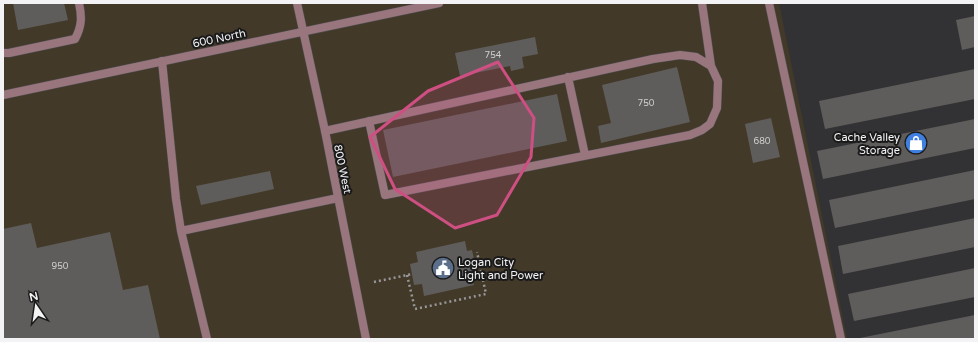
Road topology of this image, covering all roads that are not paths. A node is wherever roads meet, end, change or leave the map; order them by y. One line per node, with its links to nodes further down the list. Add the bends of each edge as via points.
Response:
1 (79, 3): 7 (street, via 81,29 75,39)
2 (297, 3): 6 (street, 800 West)
3 (439, 3): 6 (street, 600 North)
4 (702, 3): 9 (street)
5 (768, 3): 19 (street)
6 (303, 31): 8 (street, 600 North); 13 (street, 800 West)
7 (3, 53)
8 (162, 61): 11 (street, 600 North); 16 (street)
9 (711, 66): 10 (street, via 696,57 680,56 653,59); 14 (street, via 718,81 717,108 710,124 702,130 690,135)
10 (568, 77): 12 (street); 14 (street)
11 (3, 95)
12 (369, 121): 13 (street); 14 (street, via 385,195)
13 (324, 130): 15 (street, 800 West)
14 (585, 156)
15 (338, 198): 16 (street); 18 (street, 800 West)
16 (181, 231): 17 (street)
17 (207, 339)
18 (366, 339)
19 (841, 339)

